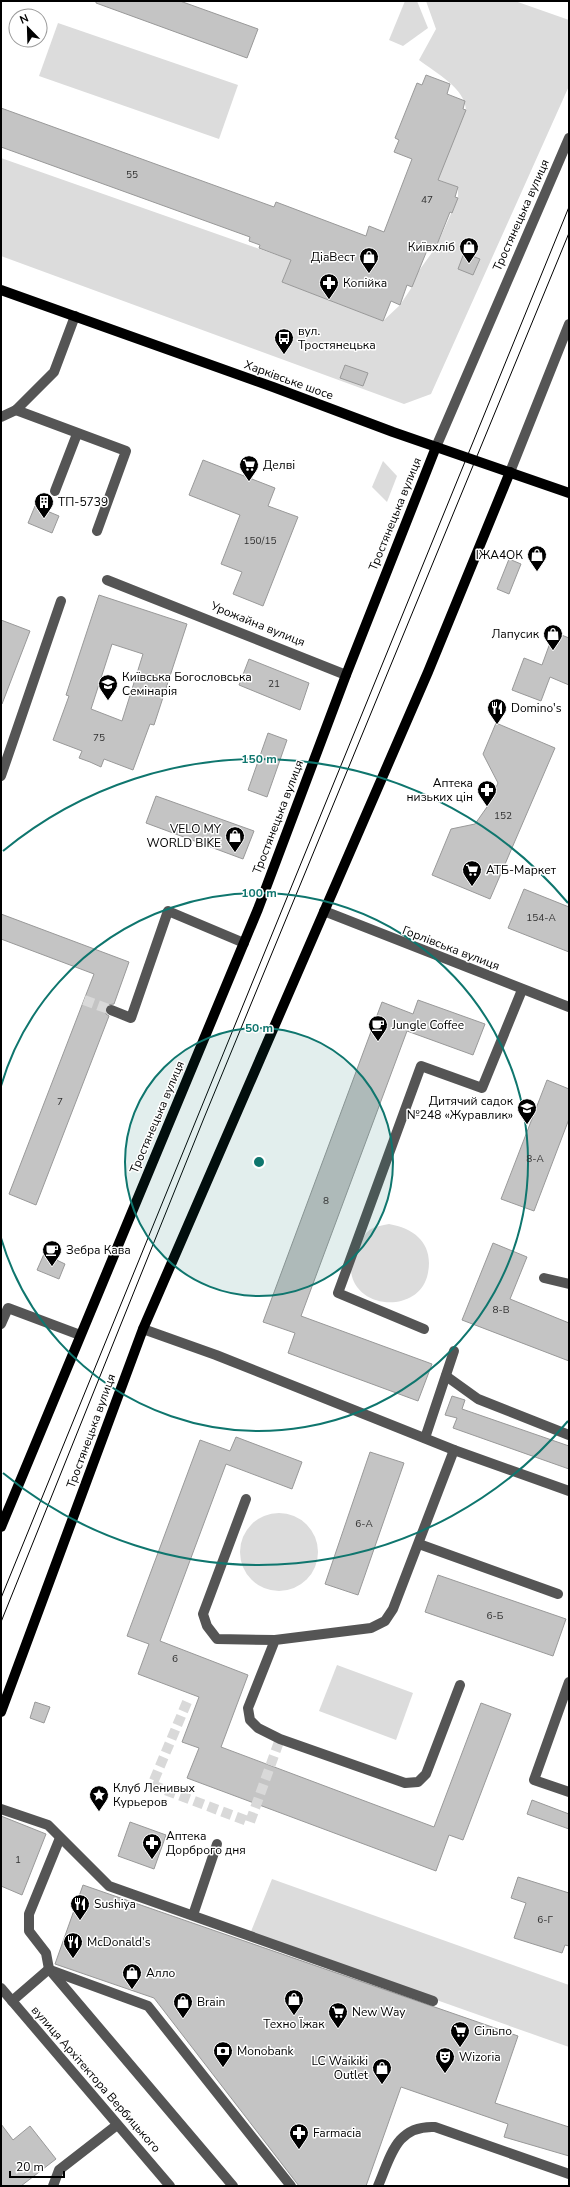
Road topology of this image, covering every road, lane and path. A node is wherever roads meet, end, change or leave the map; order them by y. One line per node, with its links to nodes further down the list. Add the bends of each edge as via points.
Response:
1 (569, 138): 8 (street, Тростянецька вулиця)
2 (1, 290): 3 (main road, Харківське шосе)
3 (75, 316): 5 (street, via 54,372); 8 (main road, Харківське шосе)
4 (569, 324): 9 (street, Тростянецька вулиця)
5 (16, 410): 6 (street); 7 (street)
6 (1, 417)
7 (77, 434): 10 (street); 12 (street, via 126,451)
8 (436, 447): 9 (main road, Харківське шосе); 15 (main road, Тростянецька вулиця)
9 (510, 472): 11 (main road, Харківське шосе); 17 (main road, Тростянецька вулиця, via 428,672)
10 (55, 491)
11 (569, 493)
12 (97, 531)
13 (107, 580): 15 (street, Урожайна вулиця)
14 (61, 602): 16 (street)
15 (346, 675): 18 (main road, Тростянецька вулиця)
16 (1, 776)
17 (324, 911): 19 (street, Горлівська вулиця); 25 (main road, Тростянецька вулиця)
18 (244, 942): 21 (street, via 168,912 131,1018); 27 (main road, Тростянецька вулиця)
19 (522, 990): 20 (street, Горлівська вулиця); 26 (street, via 482,1088 421,1066 338,1293)
20 (569, 1007)
21 (111, 1010)
22 (544, 1278): 23 (street)
23 (569, 1284)
24 (1, 1324): 27 (street, via 8,1308)
25 (143, 1329): 31 (street, via 216,1355); 41 (main road, Тростянецька вулиця)
26 (424, 1329)
27 (80, 1335): 35 (main road, Тростянецька вулиця)
28 (454, 1351): 29 (street)
29 (446, 1376): 30 (street, via 478,1400); 31 (street)
30 (569, 1435)
31 (425, 1438): 32 (street)
32 (454, 1450): 33 (street); 36 (street)
33 (569, 1491)
34 (246, 1499): 38 (street, via 203,1614 207,1626 217,1639)
35 (1, 1527)
36 (419, 1544): 37 (street); 38 (street, via 393,1609 385,1621 371,1628)
37 (558, 1594)
38 (276, 1640): 40 (street, via 248,1708 250,1720 258,1728 280,1739 405,1783 418,1782 426,1774)
39 (569, 1682): 42 (street, via 534,1780)
40 (460, 1685)
41 (1, 1712)
42 (569, 1792)
43 (1, 1809): 44 (street, via 48,1825)
44 (60, 1838): 46 (street, via 109,1886); 47 (street, via 29,1914 29,1931 46,1953)
45 (217, 1844): 46 (street)
46 (193, 1915): 50 (street)
47 (49, 1970): 49 (street); 55 (street); 56 (street, via 148,2006)
48 (1, 1988): 49 (street, вулиця Архітектора Вербицького)
49 (12, 2001): 51 (street, вулиця Архітектора Вербицького)
50 (433, 2001)
51 (118, 2125): 53 (street, via 59,2170); 54 (street, вулиця Архітектора Вербицького)
52 (569, 2174): 57 (street, via 435,2127 421,2126 396,2142)
53 (52, 2186)
54 (170, 2186)
55 (233, 2186)
56 (291, 2186)
57 (378, 2186)

